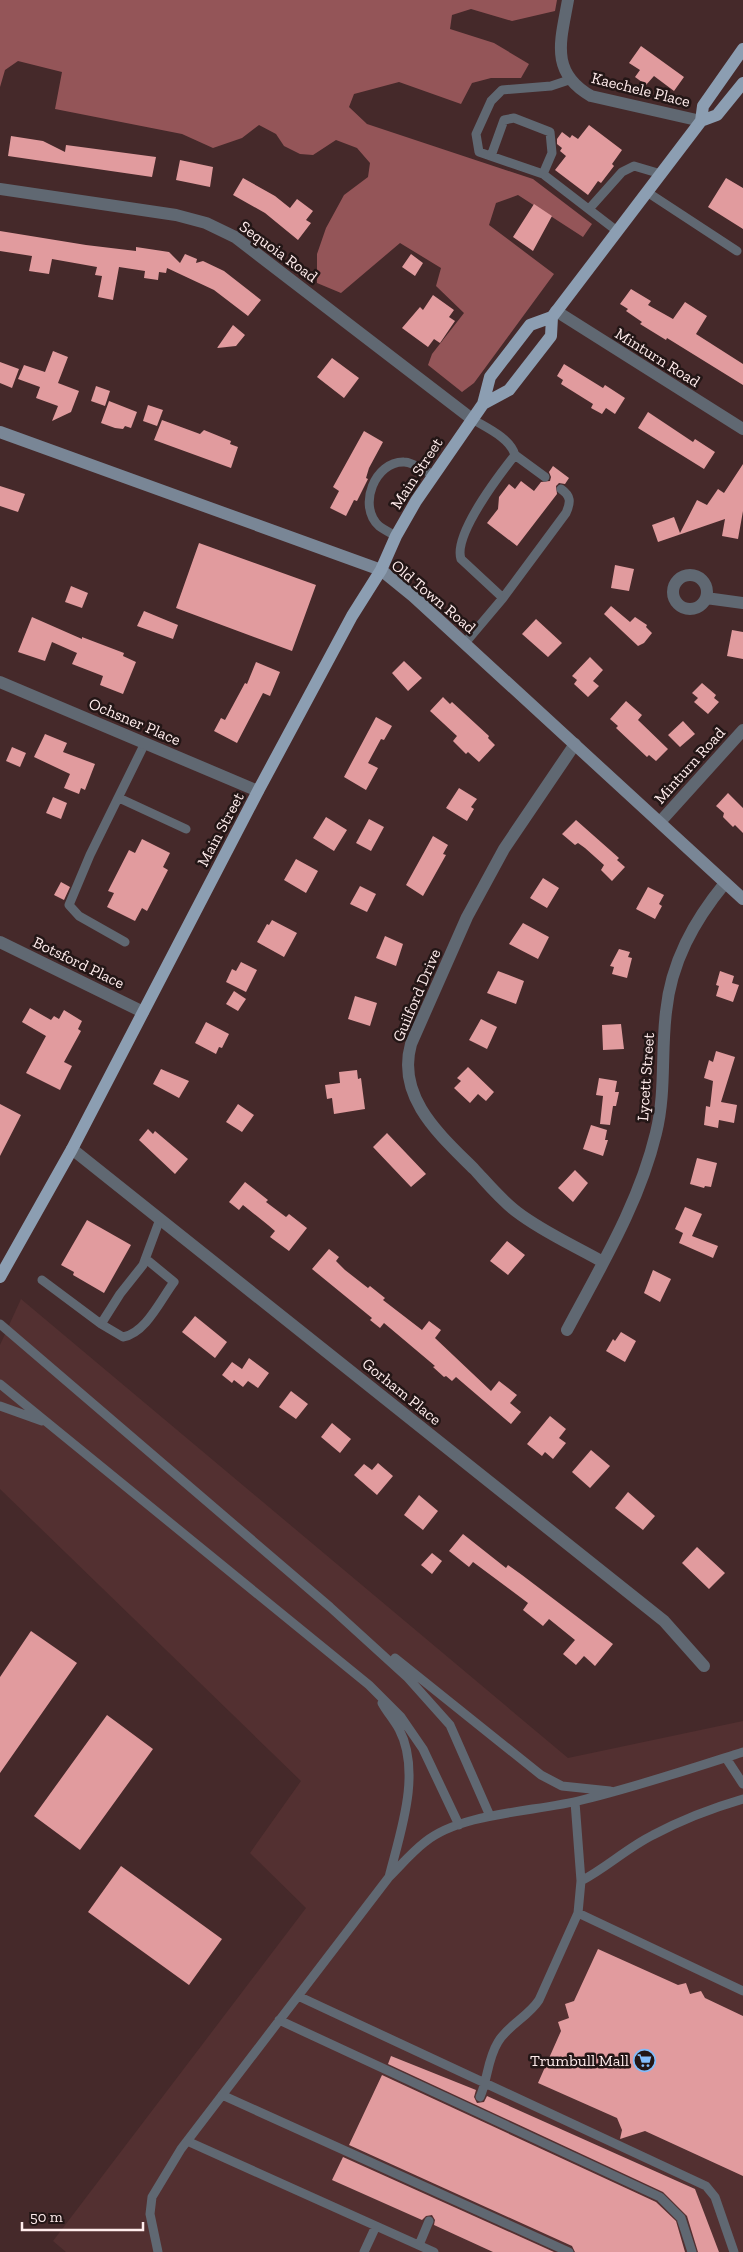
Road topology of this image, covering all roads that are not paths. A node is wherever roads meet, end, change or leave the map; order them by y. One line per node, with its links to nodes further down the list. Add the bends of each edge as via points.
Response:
1 (568, 0): 3 (street, Kaechele Place, via 561,55)
2 (743, 49): 5 (main road, Main Street, via 703,106)
3 (569, 80): 5 (street, Kaechele Place, via 591,96); 6 (lane, via 551,86 502,90 496,95 490,101 476,134 479,152)
4 (743, 83): 5 (main road, Main Street, via 717,115)
5 (701, 121): 8 (main road, Main Street)
6 (491, 156): 7 (lane); 7 (lane, via 504,120 514,118 550,132 552,153)
7 (543, 174): 11 (lane)
8 (661, 174): 10 (main road, Main Street); 11 (lane, via 634,166 622,172)
9 (0, 189): 16 (street, Sequoia Road, via 176,215 228,233)
10 (648, 192): 12 (main road, Main Street); 13 (lane)
11 (589, 209): 12 (lane)
12 (617, 231): 14 (main road, Main Street)
13 (737, 251)
14 (554, 314): 15 (main road, Main Street, via 530,325 490,377); 15 (main road, Main Street, via 551,336 509,390); 17 (street, Minturn Road)
15 (483, 404): 16 (main road, Main Street)
16 (472, 419): 19 (lane, via 503,439); 20 (main road, Main Street)
17 (743, 429)
18 (0, 432): 24 (main road, Old Town Road)
19 (516, 455): 21 (lane); 25 (lane, via 490,488 458,551 461,559)
20 (433, 474): 23 (main road, Main Street); 23 (lane, via 406,461 392,464 373,485 368,499 370,510 380,527)
21 (545, 477)
22 (561, 489): 25 (lane, via 570,498 566,513)
23 (396, 536): 24 (main road, Main Street)
24 (381, 570): 28 (main road, Old Town Road); 33 (main road, Main Street, via 352,616)
25 (503, 598): 28 (lane)
26 (706, 598): 27 (street)
27 (743, 603)
28 (465, 643): 32 (main road, Old Town Road)
29 (0, 682): 31 (street, Ochsner Place)
30 (743, 730): 35 (street, Minturn Road)
31 (145, 743): 33 (street, Ochsner Place); 34 (lane)
32 (575, 744): 35 (main road, Old Town Road); 45 (street, Guilford Drive, via 504,849 467,917 411,1044 408,1075 420,1108 437,1132 502,1198 531,1221)
33 (258, 791): 41 (main road, Main Street)
34 (120, 798): 36 (lane); 40 (lane, via 90,855 69,905 78,916)
35 (660, 822): 37 (main road, Old Town Road)
36 (186, 829)
37 (725, 883): 38 (main road, Old Town Road); 45 (street, Lycett Street, via 706,907 674,969 666,1012 662,1108 656,1133 646,1172)
38 (743, 899)
39 (0, 942): 41 (street, Botsford Place)
40 (126, 942)
41 (143, 1012): 42 (main road, Main Street)
42 (72, 1149): 43 (street, Gorham Place); 46 (main road, Main Street)
43 (160, 1219): 44 (lane); 55 (street, Gorham Place, via 664,1621)
44 (146, 1259): 49 (lane); 49 (lane, via 174,1282 139,1330 130,1336 123,1338)
45 (603, 1262): 50 (street, Lycett Street)
46 (0, 1277)
47 (42, 1280): 49 (lane)
48 (0, 1324): 54 (lane)
49 (101, 1324)
50 (567, 1330)
51 (0, 1384): 53 (lane)
52 (0, 1406): 53 (lane)
53 (48, 1423): 56 (lane)
54 (330, 1607): 60 (lane, via 541,1775 562,1786); 63 (lane, via 408,1678 450,1725)
55 (704, 1666)
56 (369, 1684): 64 (lane, via 401,1717 423,1749); 65 (lane, via 400,1730 408,1764 408,1796)
57 (743, 1752): 58 (lane)
58 (726, 1758): 59 (lane); 60 (lane)
59 (743, 1784)
60 (616, 1792): 62 (lane)
61 (743, 1799): 66 (lane, via 652,1835)
62 (575, 1802): 63 (lane); 66 (lane)
63 (490, 1816): 64 (lane)
64 (459, 1825): 65 (lane, via 426,1841)
65 (389, 1877): 69 (lane)
66 (581, 1881): 67 (lane)
67 (578, 1913): 68 (lane); 71 (lane, via 539,2000 532,2011 499,2040 486,2068)
68 (743, 1991)
69 (298, 1996): 70 (lane); 71 (lane)
70 (279, 2020): 72 (lane); 82 (lane, via 660,2197 681,2218)
71 (486, 2084): 73 (lane); 83 (lane, via 706,2186 715,2197)
72 (222, 2095): 74 (lane); 81 (lane)
73 (480, 2097)
74 (187, 2141): 76 (lane); 78 (lane, via 152,2197 150,2214)
75 (429, 2221): 77 (lane)
76 (376, 2226): 77 (lane); 79 (lane)
77 (419, 2245): 80 (lane)
78 (158, 2252)
79 (364, 2252)
80 (434, 2252)
81 (569, 2252)
82 (692, 2252)
83 (734, 2252)

